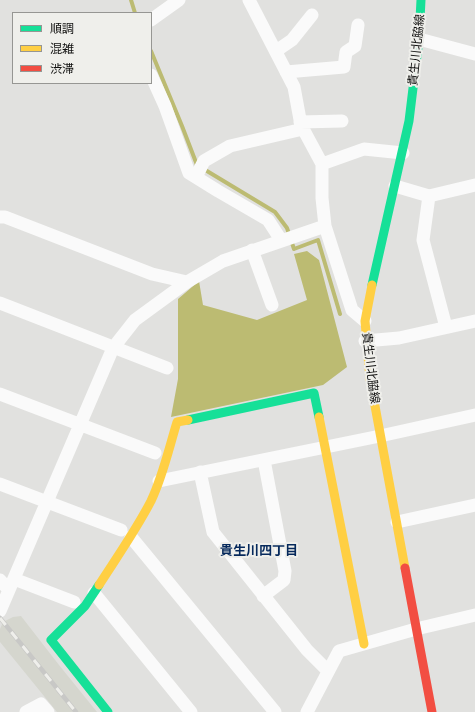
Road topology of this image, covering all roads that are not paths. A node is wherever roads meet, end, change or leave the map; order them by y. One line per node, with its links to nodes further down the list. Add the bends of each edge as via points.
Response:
1 (179, 0): 5 (street)
2 (249, 0): 8 (street)
3 (422, 0): 7 (street, 貴生川北脇線)
4 (312, 15): 8 (street, via 292,40)
5 (152, 19)
6 (358, 25): 10 (street, via 356,46 346,52 344,67)
7 (419, 39): 9 (street); 14 (street, 貴生川北脇線)
8 (276, 51): 10 (street)
9 (475, 54)
10 (286, 72): 13 (street, via 294,87)
11 (152, 77): 16 (street, via 190,173)
12 (342, 121): 13 (street)
13 (302, 125): 15 (street); 16 (street, via 230,146 204,161)
14 (403, 153): 15 (street, via 364,149); 18 (street, 貴生川北脇線)
15 (322, 164): 21 (street)
16 (196, 177): 22 (street, via 268,220)
17 (475, 185): 19 (street)
18 (395, 186): 19 (street); 27 (street, 貴生川北脇線, via 380,243)
19 (429, 196): 29 (street, via 423,240)
20 (0, 217): 24 (street, via 152,274)
21 (325, 226): 22 (street); 27 (street, via 352,310)
22 (287, 238): 23 (street)
23 (252, 250): 24 (street, via 223,261); 26 (street)
24 (187, 282): 31 (street, via 135,320)
25 (0, 303): 31 (street)
26 (272, 305)
27 (365, 320): 30 (street, 貴生川北脇線)
28 (475, 320): 29 (street)
29 (446, 327): 30 (street, via 399,338)
30 (365, 341): 36 (street, 貴生川北脇線)
31 (113, 348): 32 (street); 35 (street)
32 (168, 368)
33 (0, 394): 35 (street)
34 (475, 415): 36 (street)
35 (80, 424): 38 (street); 43 (street)
36 (380, 436): 37 (street); 45 (street, 貴生川北脇線)
37 (325, 447): 39 (street); 41 (street, via 314,393 177,422); 54 (street)
38 (155, 453)
39 (264, 460): 40 (street); 49 (street, via 285,571 284,580)
40 (200, 472): 41 (street); 49 (street, via 212,532)
41 (159, 481): 46 (street, via 151,500)
42 (0, 484): 43 (street)
43 (46, 502): 46 (street); 47 (street)
44 (475, 505): 45 (street)
45 (397, 522): 53 (street, 貴生川北脇線)
46 (126, 533): 48 (street); 60 (street)
47 (7, 582): 50 (street); 51 (street)
48 (94, 593): 58 (street, via 85,606 51,640); 59 (street)
49 (263, 596): 55 (street, via 307,650)
50 (74, 602)
51 (0, 611)
52 (475, 615): 53 (street)
53 (416, 629): 54 (street); 62 (street, 貴生川北脇線)
54 (364, 644): 55 (street, via 339,651)
55 (328, 670): 61 (street)
56 (26, 712): 57 (street, via 42,704)
57 (48, 712)
58 (108, 712)
59 (191, 712)
60 (275, 712)
61 (307, 712)
62 (432, 712)

